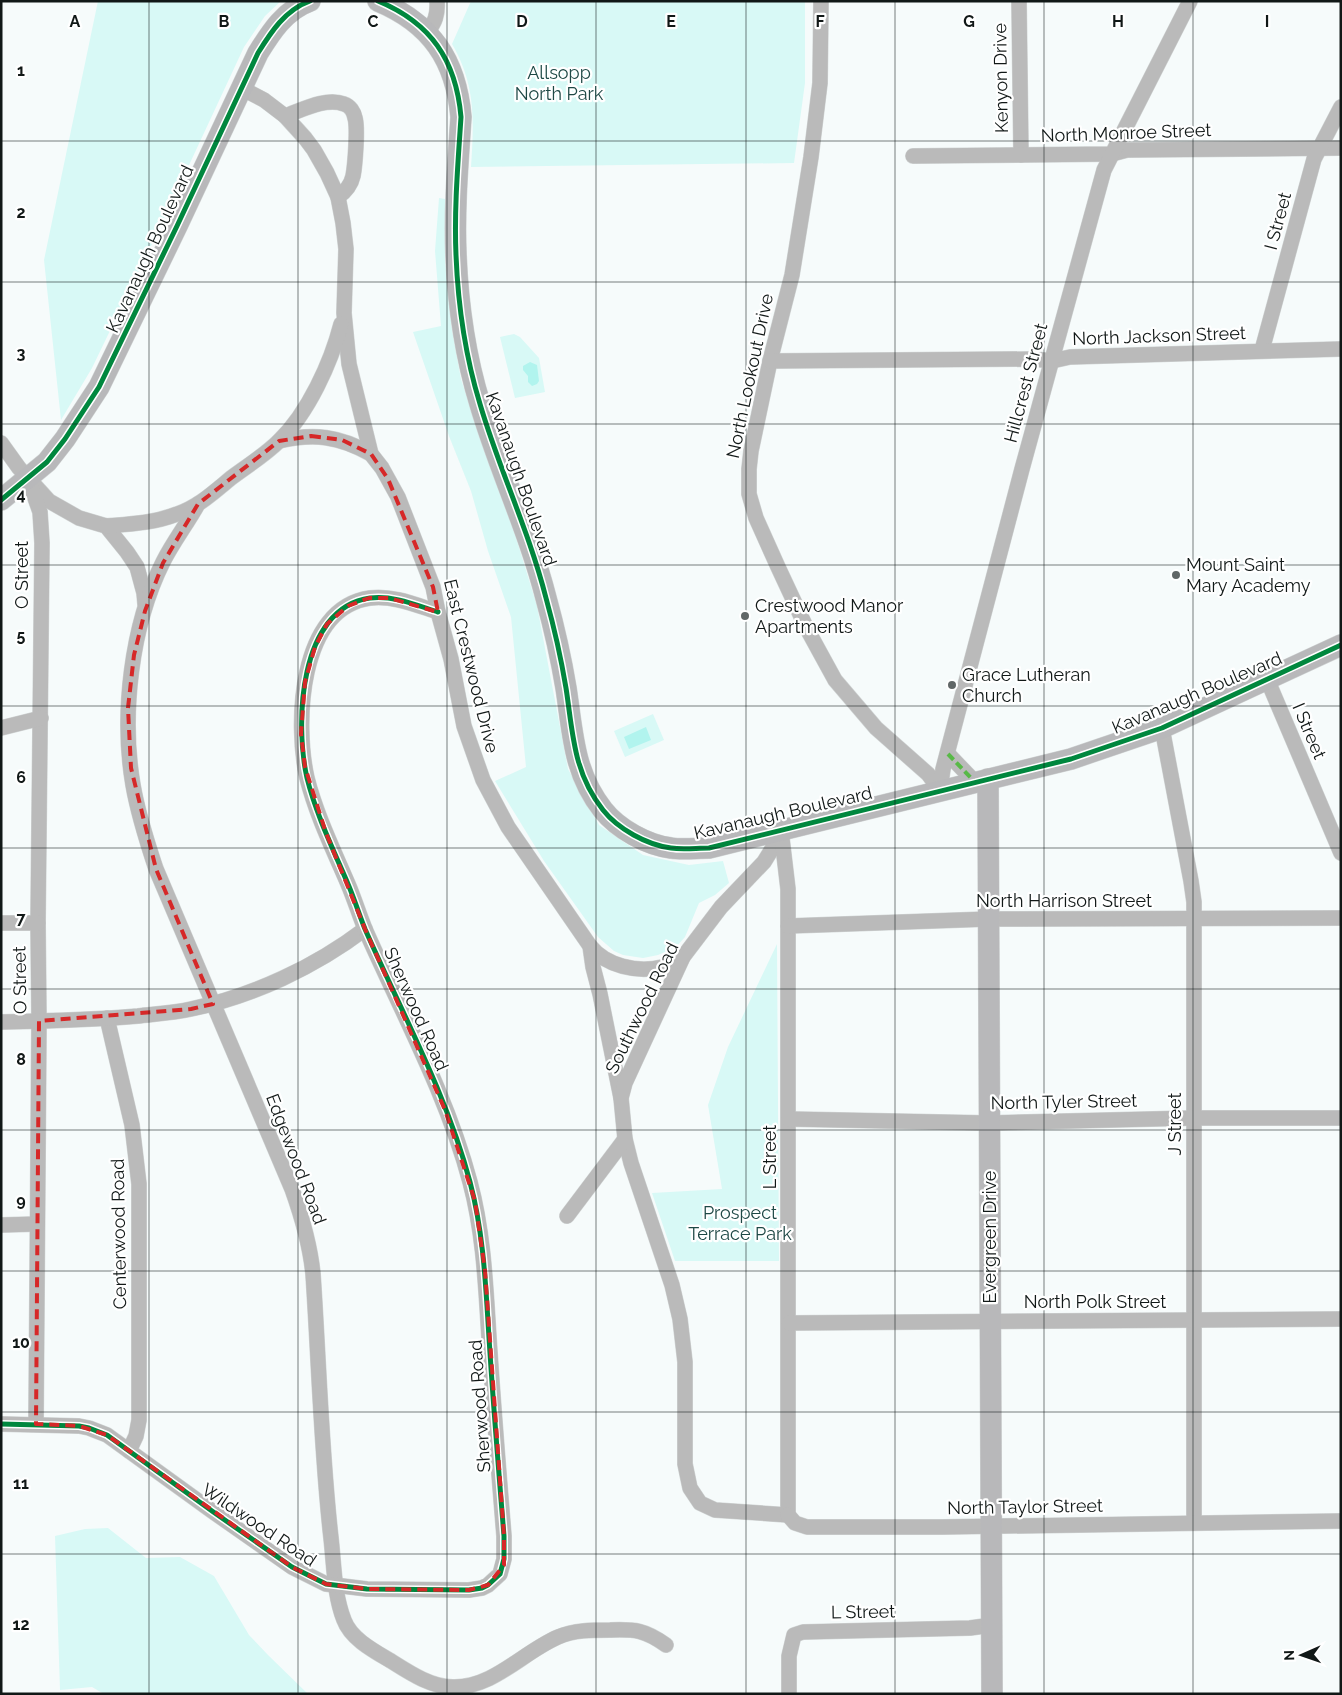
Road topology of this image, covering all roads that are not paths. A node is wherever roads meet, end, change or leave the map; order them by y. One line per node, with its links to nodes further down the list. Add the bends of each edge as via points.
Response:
1 (310, 1): 8 (street, Kavanaugh Boulevard, via 294,10 272,30)
2 (378, 1): 7 (street, Kavanaugh Boulevard, via 408,16)
3 (437, 1): 7 (street, via 436,20)
4 (821, 1): 20 (street, North Lookout Drive, via 816,122 792,275)
5 (1019, 1): 14 (street, Kenyon Drive)
6 (1190, 1): 13 (street, Hillcrest Street)
7 (427, 33): 39 (street, Kavanaugh Boulevard, via 448,64 459,99 456,254 458,294 468,357 490,437 546,598 583,778 612,820 661,846 709,848)
8 (240, 88): 10 (street, East Crestwood Drive); 25 (street, Kavanaugh Boulevard, via 99,387 65,439)
9 (1341, 107): 11 (street, I Street)
10 (285, 116): 16 (street, East Crestwood Drive, via 314,150); 16 (street, via 326,102 348,106 353,112 356,124 353,176)
11 (1319, 148): 12 (street, North Monroe Street); 13 (street, North Monroe Street, via 1127,150); 19 (street, I Street)
12 (1341, 148)
13 (1112, 154): 14 (street, North Monroe Street); 21 (street, Hillcrest Street, via 1104,170)
14 (1021, 155): 15 (street, North Monroe Street)
15 (913, 156)
16 (338, 198): 17 (street, East Crestwood Drive, via 346,249)
17 (344, 313): 22 (street, East Crestwood Drive, via 338,339 322,376 299,416); 24 (street, East Crestwood Drive, via 350,364)
18 (1341, 349): 19 (street, North Jackson Street)
19 (1262, 350): 21 (street, North Jackson Street)
20 (770, 361): 21 (street, North Jackson Street); 38 (street, North Lookout Drive, via 749,469 749,494 756,518 806,627 835,680 876,728 928,774)
21 (1052, 361): 36 (street, Hillcrest Street)
22 (279, 441): 24 (street, via 295,437 327,437 342,440); 27 (street, East Crestwood Drive)
23 (1, 443): 25 (street)
24 (371, 454): 30 (street, East Crestwood Drive, via 388,479 407,518 433,587)
25 (28, 478): 26 (street, Kavanaugh Boulevard); 28 (street, via 48,501 79,518); 33 (street, O Street, via 41,522)
26 (1, 500)
27 (198, 504): 28 (street, East Crestwood Drive, via 155,521); 29 (street, Edgewood Road, via 163,563)
28 (106, 526): 29 (street, via 137,567)
29 (145, 611): 50 (street, Edgewood Road, via 134,655 128,708 133,786 156,869)
30 (438, 612): 47 (street, Sherwood Road, via 388,598 354,602 327,624 309,664 302,722 305,767 320,815); 48 (street, East Crestwood Drive, via 464,726 483,780 508,827)
31 (1341, 645): 32 (street, Kavanaugh Boulevard)
32 (1267, 679): 35 (street, Kavanaugh Boulevard); 40 (street, I Street)
33 (41, 718): 34 (street); 45 (street, O Street)
34 (1, 728)
35 (1162, 728): 37 (street, Kavanaugh Boulevard, via 1071,759); 43 (street, J Street, via 1191,880)
36 (948, 754): 37 (street); 38 (street, Hillcrest Street)
37 (982, 781): 38 (street, Kavanaugh Boulevard); 42 (street, Evergreen Drive)
38 (940, 790): 39 (street, Kavanaugh Boulevard)
39 (781, 830): 46 (street, L Street, via 788,889); 49 (street, Southwood Road, via 764,862 721,907)
40 (1341, 853)
41 (1341, 918): 43 (street, North Harrison Street)
42 (989, 919): 43 (street, North Harrison Street); 46 (street, North Harrison Street); 58 (street, Evergreen Drive)
43 (1193, 920): 55 (street, J Street)
44 (1, 923): 45 (street)
45 (38, 923): 52 (street, O Street)
46 (788, 926): 57 (street, L Street)
47 (365, 929): 50 (street, via 340,948 290,975); 75 (street, Sherwood Road, via 445,1110 475,1201 485,1270)
48 (590, 946): 49 (street, via 605,960 634,968 663,967); 54 (street, East Crestwood Drive)
49 (684, 957): 54 (street, Southwood Road)
50 (213, 1004): 51 (street, via 176,1012); 76 (street, Edgewood Road, via 292,1189 308,1244)
51 (107, 1018): 52 (street); 69 (street, Centerwood Road, via 132,1125 139,1184 139,1420)
52 (39, 1021): 53 (street); 61 (street, O Street)
53 (1, 1022)
54 (621, 1098): 59 (street, Southwood Road)
55 (1194, 1118): 56 (street, North Tyler Street); 58 (street, North Tyler Street); 64 (street, J Street)
56 (1341, 1118)
57 (789, 1119): 58 (street, North Tyler Street); 66 (street, L Street)
58 (989, 1123): 65 (street, Evergreen Drive)
59 (625, 1139): 60 (street); 70 (street, Southwood Road, via 680,1318 685,1362 687,1479 700,1503)
60 (566, 1216)
61 (37, 1224): 62 (street); 68 (street, O Street)
62 (1, 1225)
63 (1341, 1319): 64 (street, North Polk Street)
64 (1194, 1320): 65 (street, North Polk Street); 73 (street, J Street)
65 (990, 1322): 66 (street, North Polk Street); 74 (street, Evergreen Drive)
66 (789, 1323): 71 (street, L Street)
67 (1, 1424): 68 (street)
68 (36, 1424): 69 (street, Wildwood Road, via 89,1428 107,1435)
69 (130, 1451): 76 (street, Wildwood Road, via 292,1567 319,1582)
70 (715, 1510): 71 (street, North Taylor Street)
71 (788, 1515): 74 (street, North Taylor Street, via 795,1523 806,1527)
72 (1341, 1521): 73 (street, North Taylor Street)
73 (1194, 1523): 74 (street, North Taylor Street)
74 (991, 1526): 77 (street, Evergreen Drive)
75 (504, 1565): 76 (street, Wildwood Road, via 488,1586 469,1590)
76 (337, 1586): 78 (street, Edgewood Road, via 344,1619 354,1635 406,1670 445,1687 485,1680 556,1638 575,1632 637,1630)
77 (992, 1625): 79 (street, L Street, via 802,1632 794,1635 791,1644); 80 (street, Evergreen Drive)
78 (666, 1645)
79 (788, 1694)
80 (992, 1694)

